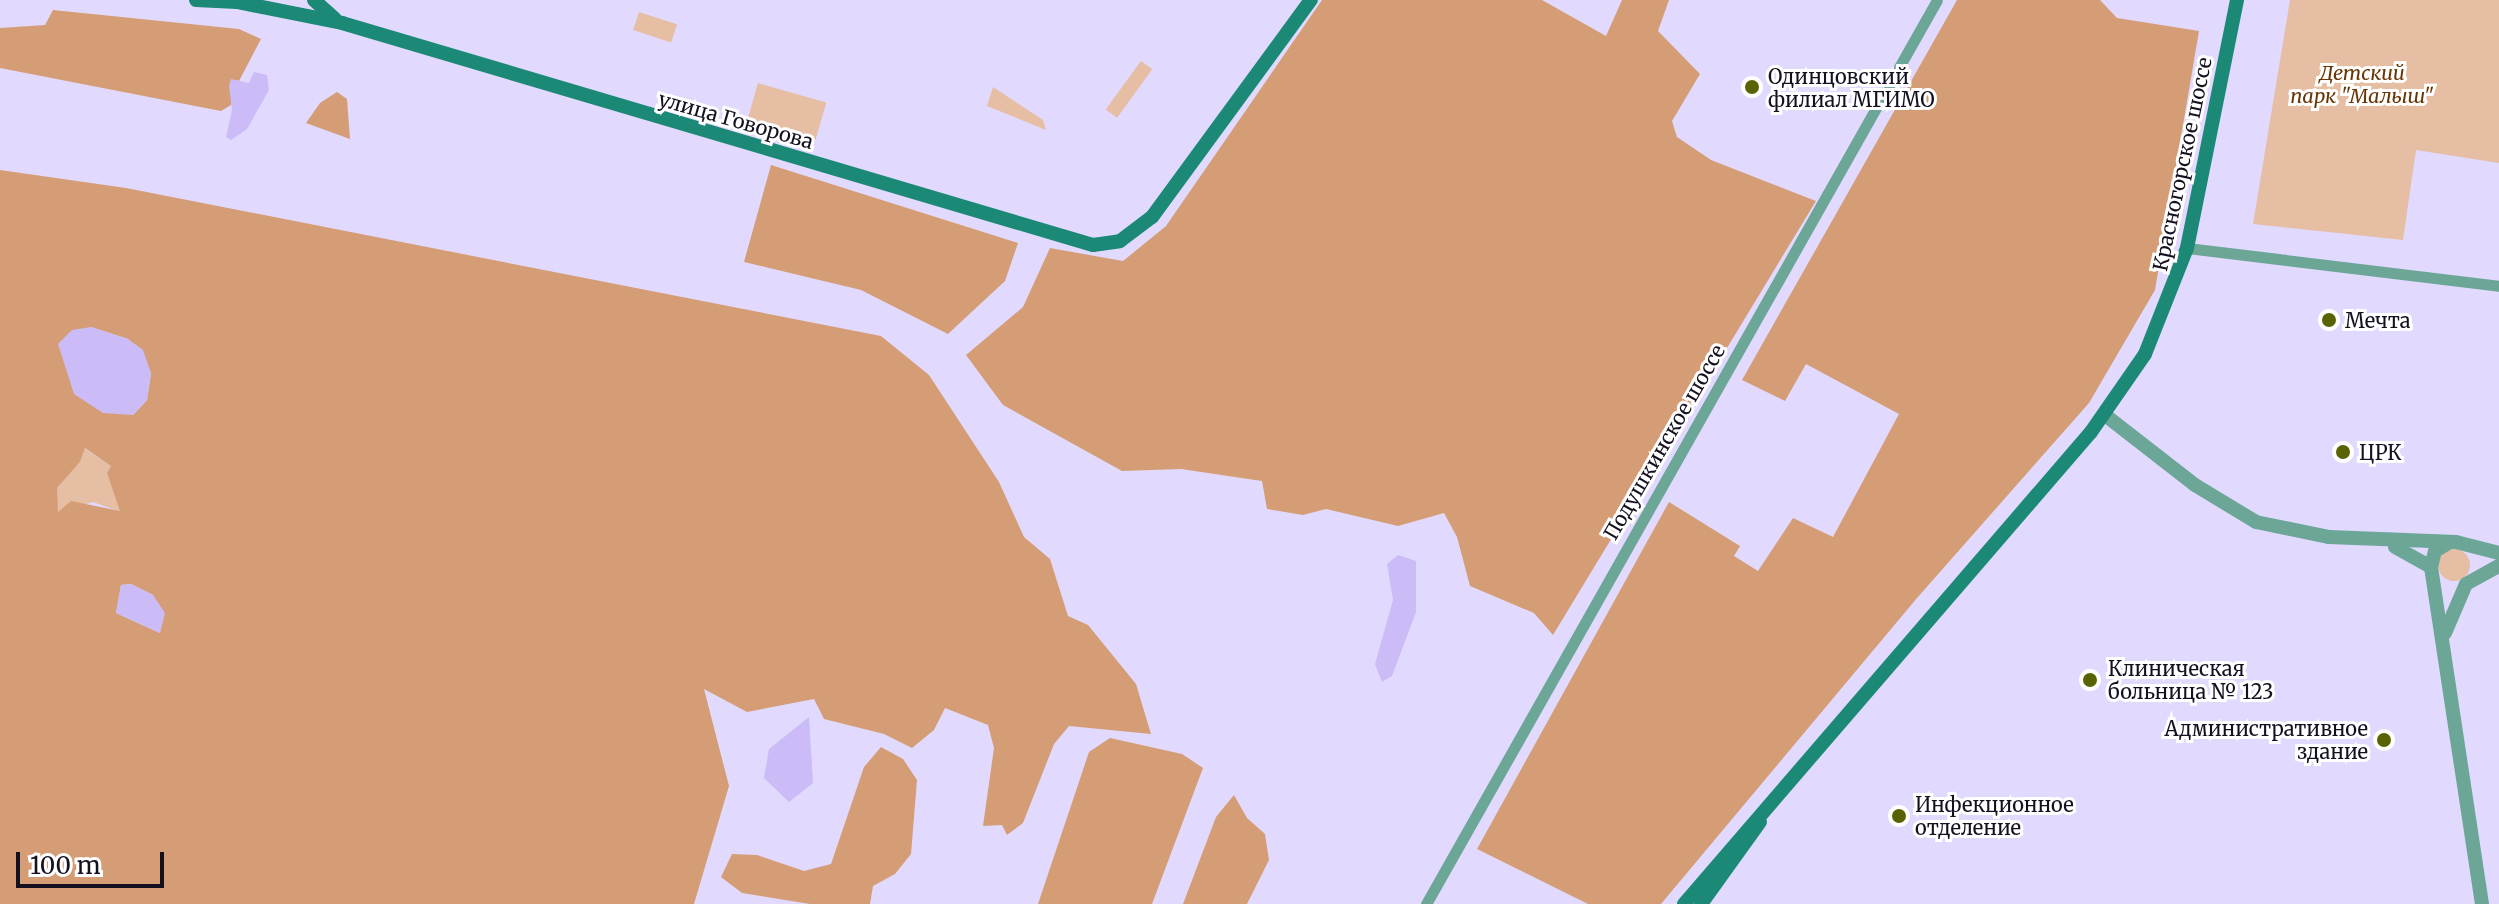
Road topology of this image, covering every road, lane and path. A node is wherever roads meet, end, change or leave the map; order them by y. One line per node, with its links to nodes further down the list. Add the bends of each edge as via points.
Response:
1 (196, 0): 6 (main road, улица Говорова)
2 (311, 0): 7 (main road, улица Говорова); 8 (main road, улица Говорова)
3 (1311, 0): 8 (main road, улица Говорова, via 1152,217 1120,241 1093,245)
4 (1937, 0): 20 (street, Подушкинское шоссе)
5 (2237, 0): 9 (main road, Красногорское шоссе)
6 (244, 1): 7 (main road, улица Говорова)
7 (284, 8): 8 (main road, улица Говорова)
8 (342, 23)
9 (2187, 248): 10 (street); 11 (main road, Красногорское шоссе, via 2156,334)
10 (2499, 286)
11 (2105, 415): 12 (street, via 2195,485 2256,522); 19 (main road, Красногорское шоссе)
12 (2379, 543): 13 (street); 16 (street, via 2412,553)
13 (2456, 543): 14 (street); 16 (street, via 2435,551); 17 (street, via 2475,556)
14 (2499, 553)
15 (2499, 566): 17 (street)
16 (2431, 568): 17 (street, via 2442,585); 18 (street)
17 (2468, 582): 18 (street, via 2451,610)
18 (2444, 637): 23 (street)
19 (1773, 797): 21 (main road); 22 (main road, via 1751,841)
20 (1426, 904)
21 (1684, 904)
22 (1701, 904)
23 (2482, 904)

